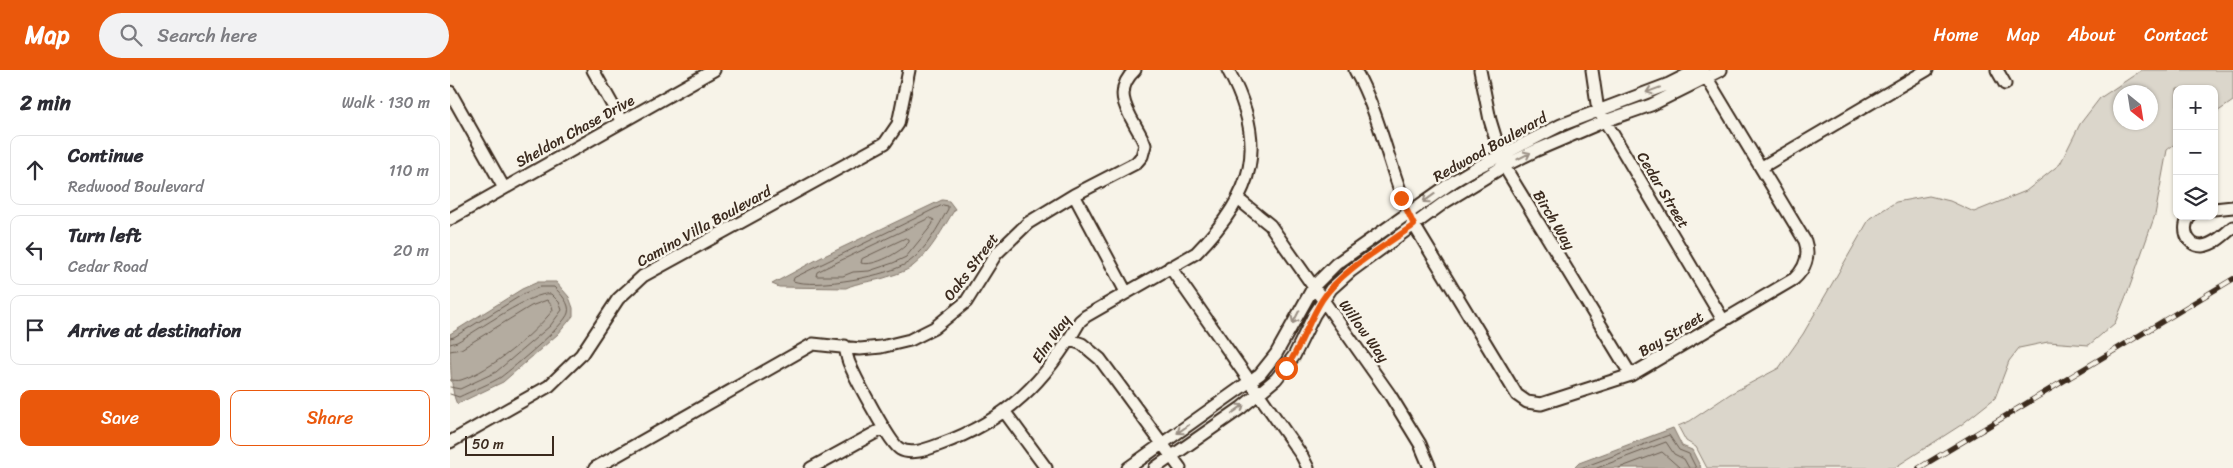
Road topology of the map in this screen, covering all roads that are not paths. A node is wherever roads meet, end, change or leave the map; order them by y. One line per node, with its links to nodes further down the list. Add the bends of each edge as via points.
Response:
1 (593, 70): 18 (street)
2 (714, 70): 18 (street, Sheldon Chase Drive)
3 (909, 70): 43 (street, Camino Villa Boulevard, via 898,124 885,142 643,276 618,299 582,355 549,386)
4 (1135, 70): 22 (street, Oaks Street, via 1125,84 1124,102 1142,138 1142,156 1130,167)
5 (1228, 70): 23 (street, Elm Way, via 1244,102 1252,136 1247,178)
6 (1355, 70): 26 (street, via 1365,88)
7 (1480, 70): 19 (street, Birch Way)
8 (1592, 70): 16 (street, Cedar Street)
9 (1697, 70): 16 (street, Redwood Boulevard, one-way to 16)
10 (1720, 70): 13 (street, Redwood Boulevard)
11 (1927, 70): 20 (street)
12 (1997, 70): 14 (street)
13 (1705, 74): 17 (street, Redwood Boulevard, via 1651,105); 20 (street, Bay Street)
14 (2005, 84)
15 (450, 92): 21 (street)
16 (1600, 110): 17 (street, Cedar Street); 19 (street, Redwood Boulevard, via 1542,134)
17 (1605, 121): 19 (street, Redwood Boulevard, one-way to 17); 35 (street, Cedar Street)
18 (622, 122): 21 (street, Sheldon Chase Drive)
19 (1502, 161): 26 (street, Redwood Boulevard, one-way to 26, via 1454,180); 29 (street, Redwood Boulevard); 38 (street, Birch Way)
20 (1762, 167): 35 (street, Bay Street, via 1805,241 1806,260 1794,279)
21 (504, 188): 27 (street, Sheldon Chase Drive)
22 (1074, 195): 33 (street); 37 (street, Oaks Street, via 1028,223 1011,238 996,254 966,302 945,321 921,336 896,344 868,348)
23 (1238, 199): 31 (street, Elm Way, via 1196,253); 32 (street, Willow Way, via 1270,225)
24 (2233, 207): 25 (street)
25 (2218, 209)
26 (1408, 213): 29 (street); 32 (street, Redwood Boulevard, via 1336,264)
27 (450, 219)
28 (2187, 220): 30 (street, via 2186,236 2201,246 2210,244)
29 (1414, 225): 34 (street, Redwood Boulevard, via 1351,271); 38 (street, Bay Street, via 1509,384 1522,399 1534,403 1551,402)
30 (2233, 227)
31 (1170, 267): 33 (street, Elm Way); 39 (street)
32 (1314, 286): 34 (street, Willow Way); 39 (street, Redwood Boulevard, one-way to 39, via 1276,354)
33 (1126, 292): 36 (street, Elm Way, via 1086,316)
34 (1322, 300): 40 (street, Redwood Boulevard, via 1294,356 1276,380); 53 (street, Willow Way, via 1390,395 1420,444)
35 (1723, 320): 38 (street, Bay Street)
36 (1070, 340): 41 (street, Elm Way, via 1053,366); 44 (street, via 1082,344 1100,359)
37 (845, 346): 42 (street, Elm Way, via 850,364); 46 (street, Oaks Street, via 812,344)
38 (1631, 375)
39 (1250, 382): 40 (street); 44 (street, Redwood Boulevard, one-way to 44)
40 (1258, 394): 45 (street, Redwood Boulevard, one-way to 40); 52 (street)
41 (1004, 411): 42 (street, Elm Way, via 952,440 914,451 899,449); 48 (street)
42 (884, 428): 47 (street)
43 (450, 442)
44 (1163, 443): 45 (street); 49 (street, Redwood Boulevard)
45 (1172, 456): 50 (street, Redwood Boulevard); 51 (street)
46 (595, 468)
47 (811, 468)
48 (1046, 468)
49 (1128, 468)
50 (1155, 468)
51 (1180, 468)
52 (1308, 468)
53 (1430, 468)

